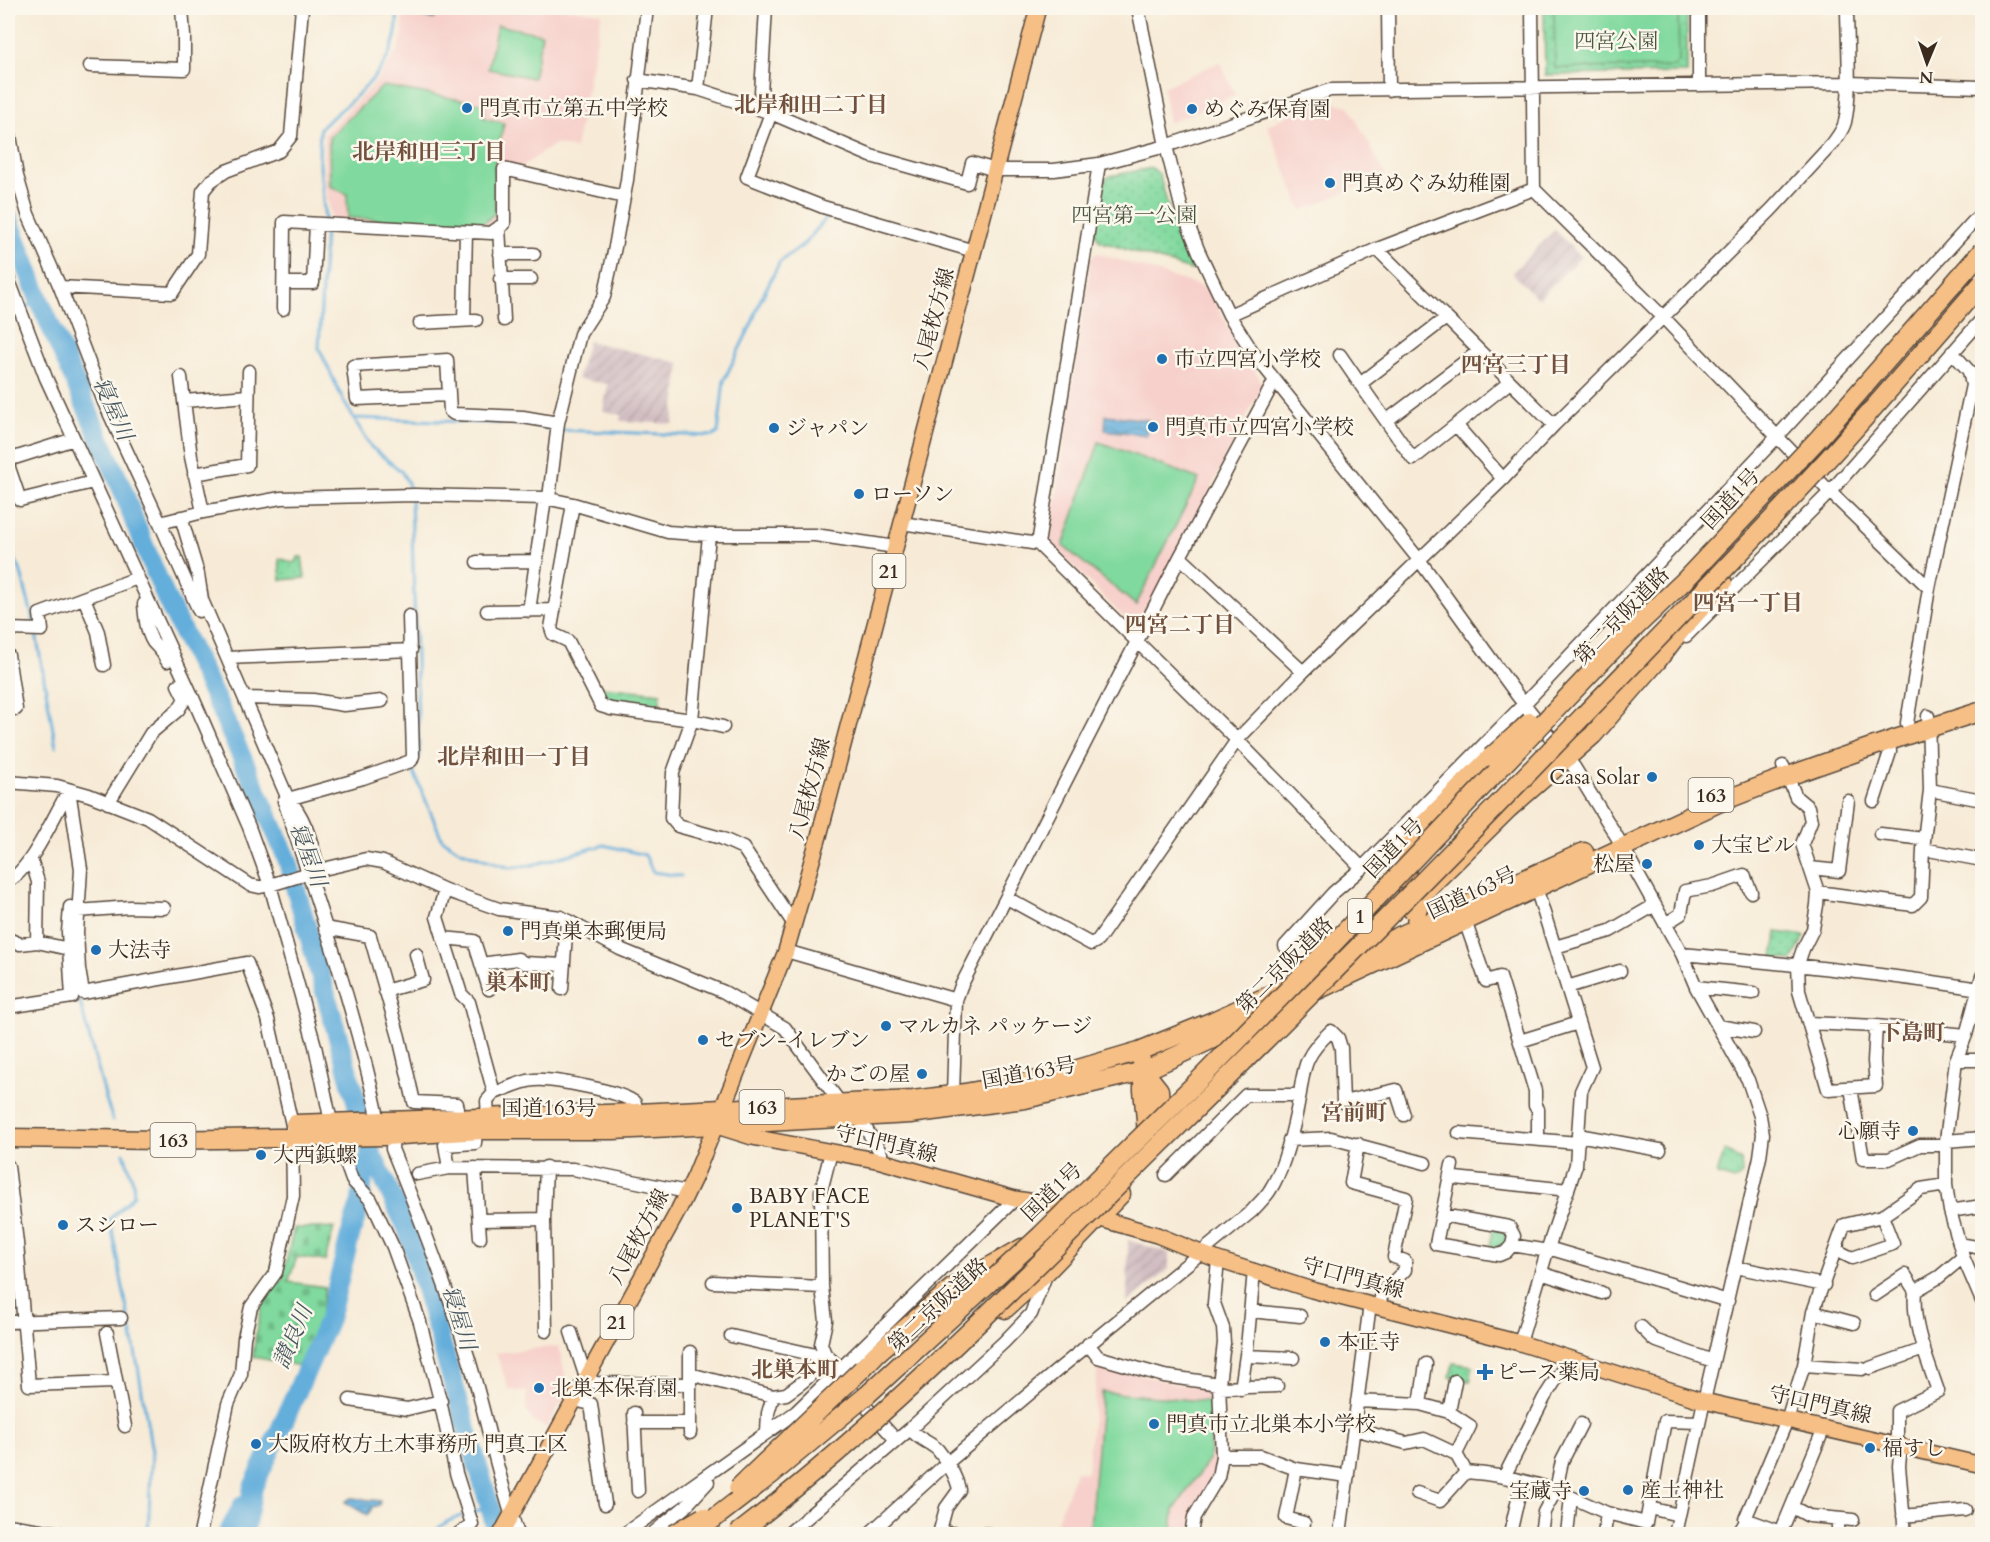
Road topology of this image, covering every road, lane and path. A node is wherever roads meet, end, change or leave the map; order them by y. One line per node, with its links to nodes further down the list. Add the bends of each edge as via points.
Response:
1 (182, 8): 12 (street, via 184,69)
2 (302, 8): 41 (street, via 291,136 279,151 226,171 203,191 198,254 172,293)
3 (647, 8): 13 (street)
4 (707, 8): 18 (street)
5 (766, 8): 20 (street, via 761,93)
6 (1038, 8): 24 (main road, 八尾枚方線 / 21)
7 (1138, 8): 22 (street)
8 (1388, 8): 19 (street)
9 (1532, 8): 17 (street)
10 (1699, 8): 15 (street)
11 (1847, 8): 14 (street)
12 (90, 66)
13 (638, 80): 18 (street); 26 (street)
14 (1848, 83): 15 (street); 16 (street); 44 (street, via 1845,121 1833,143)
15 (1699, 86): 17 (street)
16 (1983, 87)
17 (1533, 88): 19 (street); 25 (street)
18 (698, 89): 20 (street)
19 (1389, 90): 22 (street, via 1330,90)
20 (771, 113): 24 (street, via 871,156 967,183 972,163); 32 (street, via 747,177 823,207)
21 (8, 124): 41 (street, via 28,214)
22 (1166, 146): 23 (street); 43 (street, via 1182,210)
23 (1098, 164): 24 (street, via 1054,170); 81 (street)
24 (995, 170): 32 (main road, 八尾枚方線 / 21)
25 (1534, 189): 31 (street); 44 (street)
26 (624, 197): 29 (street, via 504,169 504,224); 61 (street, via 604,297 580,334)
27 (1983, 212): 64 (street)
28 (321, 224): 30 (street); 39 (street, via 313,284); 39 (street, via 284,222)
29 (499, 227): 30 (street, via 491,233); 33 (street)
30 (466, 232): 48 (street, via 470,320)
31 (1377, 249): 43 (street); 45 (street)
32 (974, 251): 78 (main road, 八尾枚方線 / 21)
33 (500, 254): 34 (street); 37 (street)
34 (534, 254)
35 (1983, 254): 98 (highway, 国道1号 / 1, bridge, via 1819,438 1686,579); 300 (highway, 第二京阪道路, bridge, via 1822,440 1341,940 1043,1238)
36 (8, 278): 65 (street)
37 (500, 279): 38 (street); 47 (street)
38 (531, 279)
39 (284, 283): 42 (street)
40 (1983, 285): 66 (highway, 1, bridge); 315 (highway, 第二京阪道路, bridge, via 1713,582 1456,849 1050,1255 884,1413)
41 (60, 287): 77 (street, via 104,402)
42 (283, 309)
43 (1229, 315): 54 (street)
44 (1663, 317): 63 (street); 64 (street)
45 (1446, 318): 49 (street); 56 (street)
46 (1983, 319): 50 (street)
47 (504, 320)
48 (420, 323)
49 (1479, 351): 55 (street); 60 (street)
50 (1952, 352): 72 (street); 88 (street, via 1969,371 1972,385)
51 (1340, 355): 56 (street)
52 (249, 371): 58 (street)
53 (181, 377): 59 (street)
54 (1275, 380): 83 (street); 85 (street)
55 (1510, 382): 62 (street); 63 (street)
56 (1360, 384): 60 (street)
57 (449, 395): 57 (street, via 357,399 353,366 447,360); 61 (street, via 450,411 454,414)
58 (248, 396): 59 (street); 69 (street, via 247,465)
59 (184, 401): 69 (street)
60 (1386, 421): 62 (street, via 1413,459)
61 (558, 423): 73 (street)
62 (1456, 425): 70 (street)
63 (1554, 425): 70 (street)
64 (1776, 438): 72 (street); 108 (street)
65 (74, 439): 67 (street); 71 (street)
66 (1836, 453): 102 (highway, bridge); 305 (highway, 1, bridge, via 1424,885 1053,1258)
67 (8, 459)
68 (8, 465): 71 (street, via 20,500)
69 (194, 474): 75 (street)
70 (1503, 479): 85 (street)
71 (93, 482): 96 (street)
72 (1830, 492): 88 (street); 102 (street)
73 (547, 498): 74 (street); 75 (street, via 281,498); 84 (street)
74 (573, 504): 80 (street, via 668,532); 91 (street)
75 (202, 512): 76 (street)
76 (181, 517): 77 (street); 101 (street, via 202,600)
77 (160, 523): 122 (street)
78 (902, 523): 81 (street); 82 (main road, 八尾枚方線 / 21)
79 (107, 528): 87 (street)
80 (710, 535): 82 (street, via 815,535); 111 (street)
81 (1038, 544): 97 (street)
82 (895, 547): 150 (main road, 八尾枚方線 / 21)
83 (1180, 557): 97 (street); 104 (street)
84 (537, 561): 86 (street); 93 (street)
85 (1420, 561): 104 (street); 108 (street)
86 (477, 562)
87 (132, 580): 89 (street); 90 (street)
88 (1929, 588): 113 (street)
89 (84, 598): 95 (street, via 40,614 42,630); 103 (street, via 98,632)
90 (144, 604): 96 (street, via 160,638); 126 (street, via 153,642 162,649 184,699 178,710 151,733)
91 (554, 610): 93 (street); 111 (street, via 551,628 568,641 601,706)
92 (487, 611): 93 (street)
93 (529, 611)
94 (409, 616): 99 (street)
95 (8, 629)
96 (166, 642): 139 (street, via 249,827)
97 (1138, 642): 115 (street); 144 (street)
98 (1620, 642): 143 (highway, bridge, via 1491,757 1412,836 1406,851); 345 (highway, 国道1号 / 1, bridge, via 1331,946 1041,1235 867,1395 772,1474)
99 (411, 650): 101 (street); 122 (street, via 411,761)
100 (8, 655): 109 (street)
101 (227, 658): 105 (street)
102 (1657, 662): 117 (highway)
103 (104, 665)
104 (1303, 672): 115 (street)
105 (244, 698): 107 (street, via 344,705); 122 (street)
106 (1983, 698): 112 (highway, 国道163号 / 163)
107 (382, 701)
108 (1525, 703): 117 (street); 127 (street)
109 (16, 709)
110 (1983, 711): 112 (highway, 国道163号 / 163)
111 (692, 720): 114 (street); 150 (street, via 673,773 671,818 678,826 743,848)
112 (1928, 722): 113 (highway, 国道163号 / 163); 116 (highway, 国道163号 / 163); 121 (street)
113 (1907, 723): 118 (highway, 国道163号 / 163)
114 (723, 727)
115 (1237, 740): 133 (street); 144 (street, via 1098,940 1091,944)
116 (1889, 740): 118 (highway, 国道163号 / 163); 125 (street, via 1890,752)
117 (1568, 759): 129 (street); 153 (highway, via 1508,809 1426,890 1417,910)
118 (1785, 771): 129 (highway, 国道163号 / 163, via 1714,794); 134 (street, via 1796,797 1808,807 1811,821 1802,844)
119 (8, 782): 120 (street)
120 (69, 790): 126 (street); 131 (street); 135 (street)
121 (1930, 790): 123 (street); 130 (street)
122 (286, 800): 136 (street, via 294,805 308,834)
123 (1983, 800)
124 (1848, 801): 134 (street, via 1839,871)
125 (1874, 801)
126 (108, 803): 139 (street, via 148,818 250,885)
127 (1398, 831): 133 (street); 143 (street, via 1394,863)
128 (1880, 834): 130 (street)
129 (1619, 842): 138 (highway, 国道163号 / 163); 145 (street)
130 (1923, 844): 132 (street); 142 (street, via 1921,897 1913,905)
131 (31, 859): 137 (street, via 22,872); 156 (street, via 38,882)
132 (1983, 860)
133 (1362, 868): 157 (street, via 1333,893)
134 (1810, 868): 142 (street)
135 (81, 869): 147 (street); 159 (street, via 73,872)
136 (314, 871): 139 (street); 140 (street, via 376,860); 152 (street)
137 (8, 881)
138 (1534, 882): 149 (highway, 国道163号 / 163); 153 (highway, 国道163号 / 163); 158 (street)
139 (270, 885): 203 (street, via 315,1046)
140 (445, 890): 148 (street, via 499,909); 154 (street, via 437,917)
141 (1751, 892): 151 (street, via 1744,875 1685,891 1681,914)
142 (1818, 892): 164 (street, via 1813,929)
143 (1408, 897): 153 (highway)
144 (1007, 898): 175 (street)
145 (1655, 905): 151 (street); 158 (street, via 1610,931)
146 (164, 908): 147 (street)
147 (78, 911): 202 (street, via 83,993 247,963 268,1019)
148 (567, 920): 165 (street); 177 (street, via 617,947 724,992)
149 (1465, 921): 153 (highway, 国道163号 / 163); 184 (street, via 1486,981 1500,977)
150 (794, 923): 160 (main road, 八尾枚方線 / 21)
151 (1665, 924): 162 (street)
152 (325, 928): 173 (street, via 370,936); 201 (street)
153 (1419, 934): 185 (highway, 国道163号 / 163); 188 (highway, 国道163号 / 163)
154 (443, 938): 163 (street, via 474,941); 190 (street, via 461,994 469,1002)
155 (8, 939): 156 (street, via 20,944)
156 (37, 942): 159 (street)
157 (1285, 946)
158 (1555, 947): 168 (street)
159 (69, 949): 176 (street, via 72,997)
160 (786, 951): 175 (street); 177 (main road, 八尾枚方線 / 21)
161 (416, 954): 173 (street, via 423,980)
162 (1682, 954): 164 (street); 169 (street)
163 (481, 964): 165 (street, via 518,958 524,963); 172 (street)
164 (1798, 964): 171 (street); 179 (street, via 1799,992)
165 (564, 965): 170 (street)
166 (1620, 971): 168 (street)
167 (1983, 976): 171 (street)
168 (1568, 987): 178 (street)
169 (1696, 987): 174 (street); 180 (street)
170 (562, 989)
171 (1979, 989): 183 (street)
172 (489, 990)
173 (386, 991): 199 (street, via 414,1102 456,1104)
174 (1753, 993)
175 (956, 1000): 191 (street)
176 (8, 1007)
177 (761, 1014): 193 (street, via 785,1028); 198 (main road, 八尾枚方線 / 21)
178 (1578, 1023): 184 (street); 210 (street, via 1592,1067 1581,1091)
179 (1809, 1023): 181 (street); 189 (street, via 1828,1089)
180 (1718, 1026): 182 (street); 244 (street, via 1748,1080 1763,1134)
181 (1876, 1026): 183 (street); 189 (street, via 1876,1086)
182 (1754, 1032)
183 (1966, 1035): 186 (street)
184 (1520, 1041): 209 (street, via 1535,1090)
185 (1139, 1051): 188 (highway); 191 (highway, 国道163号 / 163, via 1044,1079)
186 (1956, 1060): 187 (street); 212 (street)
187 (1983, 1060)
188 (1144, 1071): 196 (highway, 国道163号 / 163, via 1025,1099 910,1114); 232 (highway, via 1144,1145)
189 (1851, 1088): 212 (street, via 1863,1159 1890,1159 1920,1145)
190 (494, 1093): 194 (street, via 537,1079 625,1096 634,1103); 197 (street, via 487,1101)
191 (953, 1095): 193 (highway, 国道163号 / 163)
192 (1299, 1095): 195 (street, via 1303,1067 1315,1045 1331,1031 1341,1048 1343,1101 1396,1090); 211 (street); 223 (street, via 1245,1095)
193 (841, 1104): 196 (street); 198 (highway, 国道163号 / 163)
194 (636, 1113): 197 (highway, 国道163号 / 163); 198 (highway, 国道163号 / 163)
195 (1404, 1115)
196 (858, 1116): 205 (highway, 国道163号 / 163); 216 (street, via 881,1153)
197 (488, 1117): 199 (highway, 国道163号 / 163)
198 (718, 1117): 204 (highway, 国道163号 / 163, via 613,1130); 205 (highway, 国道163号 / 163); 226 (main road, 八尾枚方線 / 21)
199 (460, 1119): 201 (highway, 国道163号 / 163)
200 (8, 1126): 202 (highway, 国道163号 / 163)
201 (386, 1130): 203 (highway, 国道163号 / 163); 204 (highway, 国道163号 / 163); 328 (street, via 467,1352)
202 (292, 1131): 203 (highway, 国道163号 / 163); 207 (highway, 国道163号 / 163, via 153,1140); 338 (street, via 293,1196 276,1272 251,1307 241,1374 228,1404)
203 (334, 1131): 291 (street, via 352,1180 371,1200 393,1247 420,1322)
204 (476, 1131): 220 (street, via 475,1143 445,1145)
205 (764, 1131): 215 (main road, 守口門真線)
206 (1459, 1133): 209 (street)
207 (8, 1138)
208 (1983, 1138): 212 (street)
209 (1538, 1139): 210 (street)
210 (1578, 1139): 214 (street); 225 (street, via 1576,1166)
211 (1289, 1140): 213 (street, via 1331,1138); 241 (street, via 1270,1191)
212 (1946, 1143): 224 (street)
213 (1358, 1144): 217 (street); 256 (street, via 1352,1184 1406,1198 1394,1257 1405,1261 1405,1270)
214 (1659, 1150)
215 (831, 1152): 216 (main road, 守口門真線); 250 (street, via 821,1191)
216 (881, 1161): 227 (main road, 守口門真線)
217 (1425, 1163)
218 (8, 1166): 262 (street)
219 (546, 1167): 221 (street); 226 (street, via 573,1168); 233 (street)
220 (448, 1168): 221 (street); 222 (street)
221 (475, 1168): 234 (street)
222 (417, 1174)
223 (1166, 1175)
224 (1946, 1185): 229 (street); 231 (street, via 1921,1189)
225 (1568, 1190): 230 (street, via 1454,1171); 239 (street)
226 (687, 1192): 281 (main road, 八尾枚方線 / 21)
227 (1015, 1199): 232 (main road, 守口門真線); 280 (street)
228 (1983, 1206): 229 (street)
229 (1950, 1211): 236 (street)
230 (1442, 1215): 237 (street, via 1509,1227 1514,1236); 237 (street, via 1436,1244 1499,1255)
231 (1882, 1216): 240 (street, via 1845,1225); 240 (street, via 1893,1244 1852,1258)
232 (1089, 1217): 241 (main road, 守口門真線, via 1157,1235); 246 (highway); 345 (highway, bridge, via 952,1288 876,1354)
233 (544, 1219): 234 (street); 265 (street)
234 (479, 1220): 235 (street)
235 (480, 1238)
236 (1959, 1244): 238 (street); 242 (street)
237 (1512, 1245): 239 (street)
238 (1983, 1248)
239 (1548, 1250): 247 (street); 254 (street)
240 (1836, 1250): 249 (street)
241 (1200, 1254): 243 (main road, 守口門真線); 270 (street)
242 (1963, 1257): 251 (street); 255 (street)
243 (1218, 1260): 245 (main road, 守口門真線); 285 (street, via 1214,1303 1224,1328)
244 (1735, 1267): 249 (street); 254 (street)
245 (1254, 1270): 256 (main road, 守口門真線); 257 (street)
246 (1047, 1271): 303 (street, via 1031,1314); 305 (highway, via 877,1430)
247 (1541, 1273): 252 (street); 269 (street)
248 (713, 1282): 250 (street)
249 (1824, 1285): 258 (street)
250 (822, 1287): 273 (street, via 826,1321)
251 (1915, 1291): 253 (street, via 1905,1275); 271 (street, via 1917,1326)
252 (1602, 1293)
253 (1875, 1295)
254 (1728, 1301): 277 (street)
255 (1983, 1301)
256 (1375, 1306): 269 (main road, 守口門真線); 292 (street)
257 (1251, 1311): 259 (street); 274 (street)
258 (1813, 1312): 263 (street); 279 (street)
259 (1300, 1316)
260 (121, 1318): 262 (street)
261 (8, 1322): 262 (street)
262 (24, 1322): 284 (street, via 29,1384)
263 (1854, 1323)
264 (1641, 1327): 277 (street, via 1654,1340)
265 (546, 1330)
266 (571, 1332): 281 (street)
267 (107, 1334): 284 (street)
268 (731, 1336): 273 (street)
269 (1520, 1343): 276 (main road, 守口門真線)
270 (1088, 1344): 285 (street, via 1098,1357 1164,1376); 310 (street)
271 (1924, 1348): 279 (street, via 1866,1369); 307 (street, via 1938,1391 1897,1411)
272 (690, 1352): 282 (street)
273 (822, 1355): 280 (street, via 837,1365); 288 (street, via 812,1374 786,1395)
274 (1246, 1356): 275 (street); 287 (street)
275 (1293, 1358)
276 (1569, 1359): 293 (main road, 守口門真線); 316 (street, via 1544,1398)
277 (1713, 1361): 293 (street)
278 (1426, 1364): 294 (street)
279 (1804, 1365): 296 (street)
280 (838, 1372): 304 (street, via 796,1412); 306 (street)
281 (586, 1378): 282 (street, via 596,1383); 290 (main road, 八尾枚方線 / 21)
282 (690, 1379): 288 (street); 319 (street, via 690,1428 634,1418)
283 (1455, 1381): 295 (street)
284 (115, 1382): 299 (street)
285 (1219, 1386): 287 (street); 309 (street)
286 (1277, 1386): 287 (street)
287 (1241, 1389)
288 (773, 1395): 304 (street)
289 (350, 1400): 291 (street, via 407,1409)
290 (574, 1400): 323 (street, via 591,1404); 328 (main road, 八尾枚方線 / 21)
291 (441, 1401): 339 (street, via 456,1473 472,1524)
292 (1357, 1401): 294 (street); 302 (street)
293 (1704, 1401): 296 (main road, 守口門真線); 297 (street)
294 (1420, 1404): 295 (street)
295 (1449, 1412): 308 (street, via 1470,1426)
296 (1788, 1420): 301 (main road, 守口門真線); 331 (street)
297 (1699, 1422): 325 (street, via 1665,1421); 329 (street)
298 (1581, 1424): 320 (street, via 1562,1461)
299 (125, 1426)
300 (834, 1428): 344 (highway, bridge); 346 (highway, 第二京阪道路, bridge)
301 (1824, 1428): 307 (main road, 守口門真線); 324 (street)
302 (1354, 1429): 308 (street, via 1406,1443 1424,1439); 317 (street)
303 (910, 1430): 306 (street); 310 (street, via 937,1449)
304 (767, 1432): 312 (street)
305 (856, 1440): 348 (highway, 1, bridge)
306 (896, 1440): 350 (street)
307 (1899, 1445): 311 (main road, 守口門真線); 330 (street)
308 (1456, 1454): 314 (street)
309 (1222, 1456): 313 (street, via 1260,1456); 354 (street, via 1218,1477 1194,1517)
310 (946, 1464): 351 (street); 352 (street, via 958,1490 946,1508)
311 (1983, 1465)
312 (722, 1466): 342 (street); 343 (street)
313 (1296, 1469): 317 (street); 355 (street, via 1286,1518 1304,1523)
314 (1466, 1472): 316 (street); 321 (street, via 1440,1501)
315 (814, 1473): 347 (highway, 第二京阪道路, bridge); 349 (highway, bridge)
316 (1505, 1475): 318 (street)
317 (1348, 1476): 336 (street)
318 (1522, 1481): 320 (street); 356 (street)
319 (638, 1491)
320 (1556, 1491): 322 (street); 357 (street, via 1544,1512)
321 (1417, 1493)
322 (1570, 1497): 327 (street); 358 (street)
323 (605, 1504)
324 (1792, 1507): 332 (street, via 1809,1516); 335 (street, via 1781,1532)
325 (1648, 1508): 327 (street, via 1646,1523); 329 (street)
326 (1965, 1510): 330 (street)
327 (1607, 1513): 359 (street)
328 (511, 1514): 340 (main road, 八尾枚方線 / 21); 341 (street)
329 (1679, 1515): 360 (street)
330 (1903, 1516): 363 (street)
331 (1747, 1520): 335 (street); 361 (street)
332 (1838, 1520): 333 (street); 362 (street)
333 (1853, 1520)
334 (8, 1525): 337 (street)
335 (1766, 1531)
336 (1344, 1533)
337 (66, 1534)
338 (200, 1534)
339 (458, 1534)
340 (501, 1534)
341 (518, 1534)
342 (624, 1534)
343 (652, 1534)
344 (674, 1534)
345 (691, 1534)
346 (702, 1534)
347 (737, 1534)
348 (744, 1534)
349 (755, 1534)
350 (788, 1534)
351 (869, 1534)
352 (939, 1534): 353 (street)
353 (989, 1534)
354 (1191, 1534)
355 (1302, 1534)
356 (1510, 1534)
357 (1541, 1534)
358 (1567, 1534)
359 (1604, 1534)
360 (1675, 1534)
361 (1738, 1534)
362 (1838, 1534)
363 (1905, 1534)

